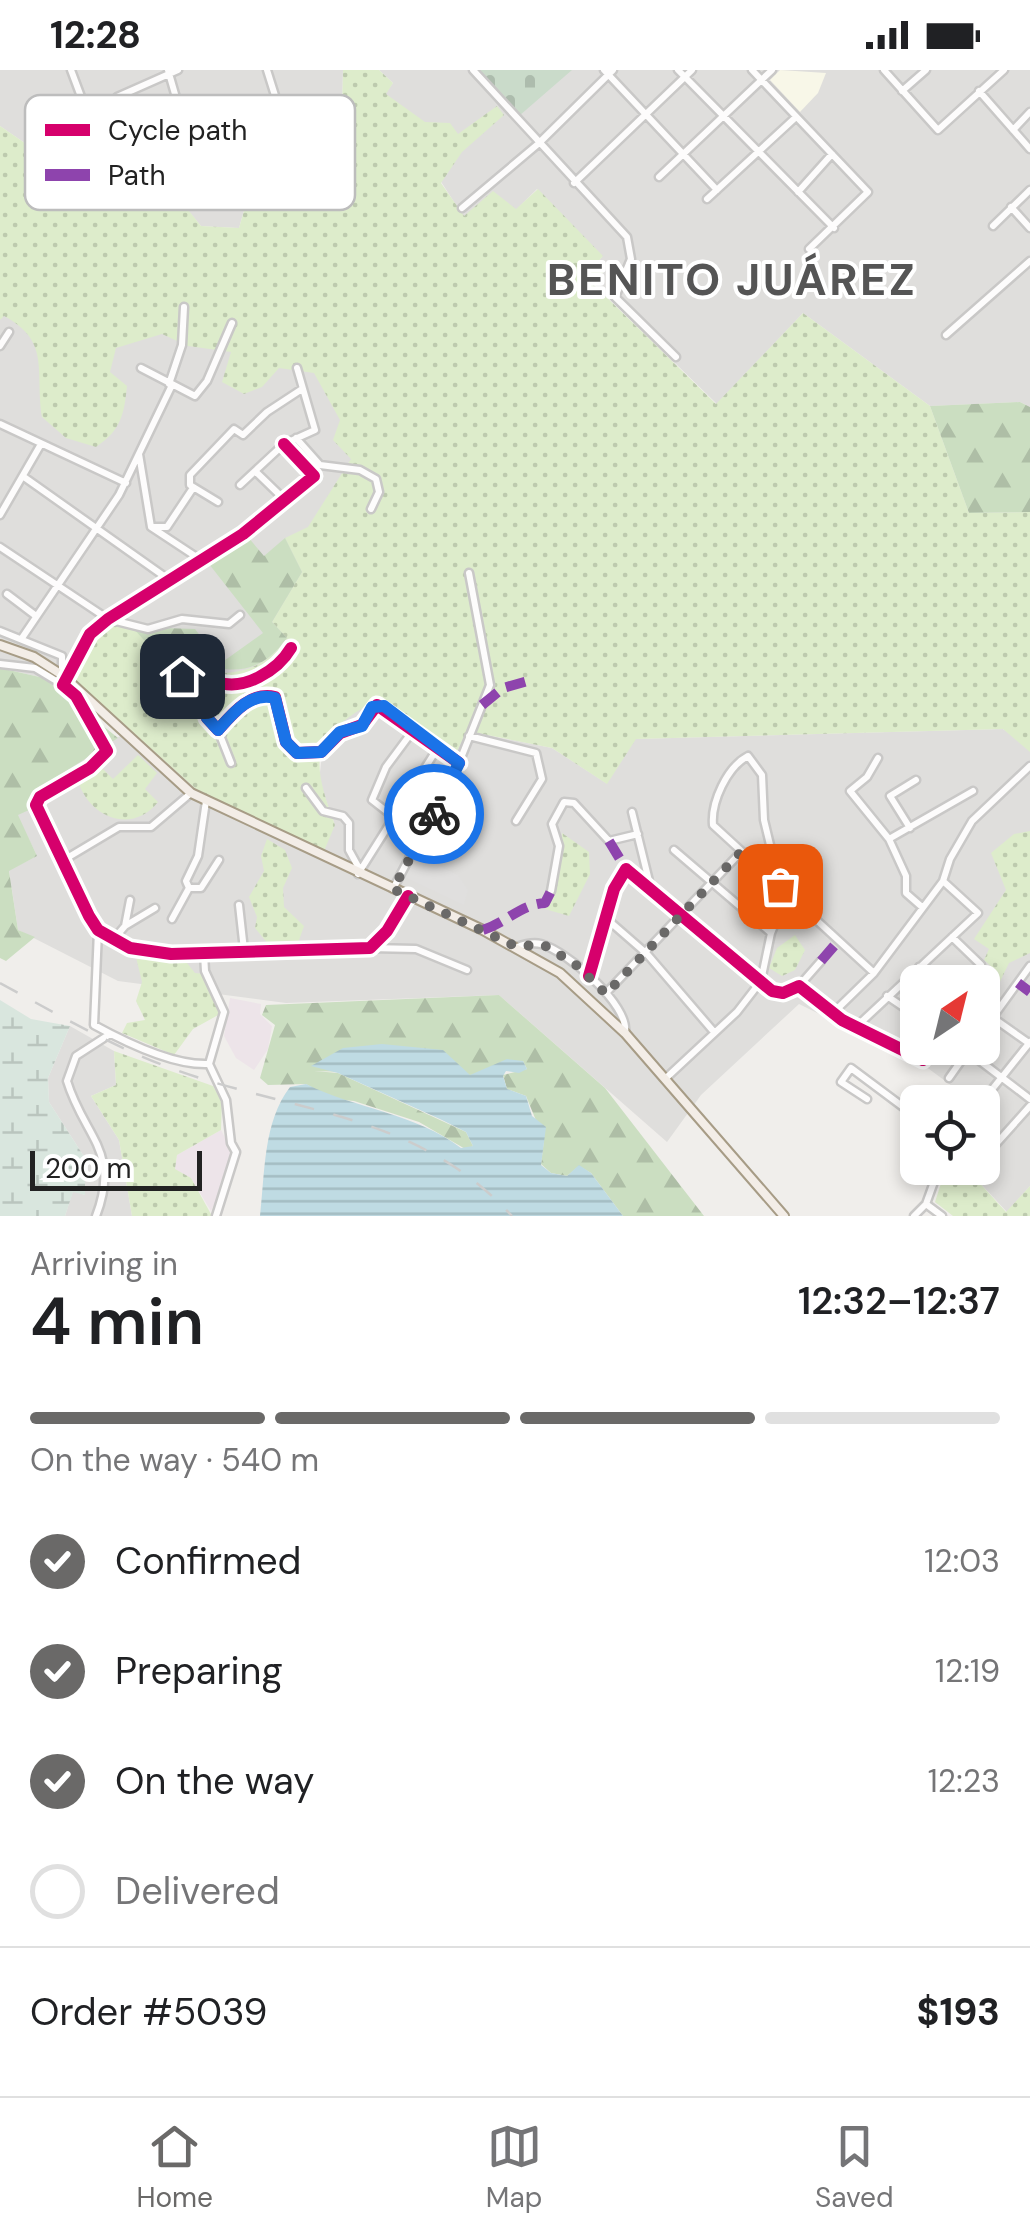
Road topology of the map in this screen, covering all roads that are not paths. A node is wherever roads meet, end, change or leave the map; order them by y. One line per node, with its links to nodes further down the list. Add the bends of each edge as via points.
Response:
1 (71, 70): 17 (street)
2 (268, 70): 19 (street)
3 (473, 70): 25 (street)
4 (678, 70): 13 (street)
5 (692, 70): 13 (street)
6 (752, 70): 14 (street)
7 (772, 70): 14 (street)
8 (884, 70): 15 (street)
9 (926, 70): 15 (street)
10 (1004, 70): 16 (street)
11 (172, 71): 18 (street)
12 (608, 72): 21 (street); 25 (street)
13 (685, 78): 21 (street); 22 (street)
14 (762, 80): 22 (street); 23 (street)
15 (902, 91): 16 (street, via 938,130)
16 (979, 91): 24 (street)
17 (81, 95)
18 (121, 95)
19 (276, 95)
20 (1030, 112): 24 (street)
21 (646, 114): 28 (street); 31 (street)
22 (723, 116): 27 (street); 28 (street)
23 (796, 116): 27 (street); 29 (street)
24 (1013, 130): 26 (street)
25 (538, 144): 31 (street); 36 (street)
26 (1030, 149)
27 (758, 152): 32 (street); 34 (street)
28 (683, 154): 30 (street); 32 (street)
29 (832, 154): 34 (street); 39 (street, via 868,192)
30 (658, 177)
31 (574, 183): 48 (street, via 627,237 630,259 615,297)
32 (717, 190): 35 (street)
33 (1030, 190): 37 (street)
34 (798, 192): 39 (street)
35 (707, 200)
36 (462, 208)
37 (1011, 208): 38 (street); 40 (street)
38 (993, 226)
39 (834, 228): 41 (street)
40 (1030, 228)
41 (809, 249)
42 (1030, 260): 46 (street)
43 (184, 307): 51 (street)
44 (232, 323): 51 (street, via 201,392)
45 (10, 332): 47 (street)
46 (946, 335)
47 (0, 346)
48 (676, 357)
49 (141, 368): 51 (street)
50 (297, 368): 52 (street)
51 (171, 385): 57 (street)
52 (302, 389): 54 (street, via 315,430); 62 (street, via 244,435 234,429 187,480)
53 (0, 424): 55 (street)
54 (295, 437): 56 (street); 65 (street, via 320,464 376,479 379,492)
55 (41, 444): 59 (street); 60 (street)
56 (284, 444): 58 (street); 64 (street, via 314,476)
57 (138, 452): 60 (street); 67 (street)
58 (255, 471): 61 (street); 64 (street)
59 (24, 477): 66 (street); 68 (street)
60 (126, 483): 68 (street)
61 (240, 485)
62 (193, 488): 63 (street); 67 (street, via 177,519 167,527)
63 (218, 502)
64 (287, 502): 70 (street)
65 (371, 509)
66 (0, 515)
67 (150, 526): 70 (street)
68 (96, 529): 72 (street); 73 (street)
69 (0, 547): 73 (street)
70 (201, 560): 72 (street)
71 (469, 573): 86 (street, via 490,675)
72 (168, 579): 77 (street)
73 (57, 587): 76 (street); 77 (street)
74 (6, 594): 76 (street)
75 (240, 615): 77 (street, via 229,624 182,619 148,628)
76 (36, 616): 79 (street)
77 (108, 619): 83 (street, via 90,634)
78 (0, 632): 79 (street)
79 (22, 638): 83 (street, via 62,656)
80 (0, 645): 83 (main road, via 34,656)
81 (291, 648): 84 (street, via 272,672 251,679 227,684 195,669 182,676)
82 (0, 664): 83 (street)
83 (64, 680): 95 (main road); 108 (street, via 108,747 90,768 38,801)
84 (218, 730): 85 (street, via 240,706 270,695 278,702 286,742 297,753 321,752 340,732 362,726 376,704); 89 (street)
85 (412, 732): 87 (street); 100 (street, via 372,800)
86 (469, 736): 90 (street); 101 (street, via 536,753 542,778)
87 (437, 749): 90 (street); 96 (street)
88 (878, 758): 104 (street, via 850,791)
89 (230, 763)
90 (459, 763): 99 (street)
91 (1030, 766): 110 (street, via 972,821)
92 (916, 780): 102 (street, via 890,796)
93 (306, 788): 109 (street, via 323,812 349,823 349,850)
94 (973, 791): 102 (street)
95 (191, 792): 97 (main road); 108 (street, via 150,826 119,828)
96 (408, 795): 99 (street); 100 (street)
97 (206, 801): 109 (main road); 113 (street)
98 (632, 812): 103 (street)
99 (434, 814): 114 (street)
100 (395, 818): 109 (street)
101 (516, 822)
102 (910, 828): 104 (street)
103 (638, 834): 115 (street); 116 (street, via 609,841 574,804 564,802 552,824 559,846)
104 (890, 840): 121 (street, via 906,876 906,894)
105 (674, 850): 111 (street)
106 (741, 852): 111 (street); 112 (street); 112 (street, via 713,825 712,814 730,774 748,756 762,775)
107 (219, 860): 113 (street, via 201,888)
108 (62, 862): 127 (street)
109 (359, 872): 114 (main road)
110 (943, 881): 121 (street); 129 (street, via 978,910)
111 (712, 885): 123 (street); 128 (street)
112 (780, 886): 117 (street)
113 (189, 888): 124 (street)
114 (393, 889): 118 (main road)
115 (651, 890): 123 (street); 125 (street, via 626,869)
116 (552, 891)
117 (787, 894): 128 (street); 141 (street)
118 (408, 896): 131 (main road); 132 (street)
119 (130, 900): 126 (street)
120 (239, 905): 133 (street)
121 (922, 907): 141 (street)
122 (156, 908): 126 (street)
123 (684, 916): 135 (street); 143 (street)
124 (172, 920)
125 (608, 920): 135 (street); 142 (street)
126 (125, 926): 130 (street)
127 (98, 930): 130 (street); 154 (street, via 98,996 90,1017)
128 (771, 933): 143 (street)
129 (952, 937): 137 (street); 138 (street)
130 (113, 940): 134 (street, via 130,948)
131 (517, 947): 142 (street, via 542,944); 155 (main road, via 585,992)
132 (370, 948): 133 (street); 140 (street, via 416,949)
133 (244, 950): 134 (street)
134 (204, 954): 158 (street, via 224,1012)
135 (647, 954): 146 (street); 153 (street)
136 (822, 961): 145 (street)
137 (921, 965)
138 (981, 965)
139 (1030, 966): 149 (street)
140 (467, 970)
141 (874, 973): 150 (street)
142 (589, 976): 146 (street)
143 (761, 981): 145 (street, via 783,993); 153 (street)
144 (900, 984): 147 (street)
145 (798, 986): 150 (street)
146 (606, 994): 155 (street, via 623,1013)
147 (887, 996): 148 (street); 152 (street)
148 (900, 1005)
149 (1000, 1008)
150 (834, 1012): 152 (street)
151 (1000, 1023): 156 (street)
152 (856, 1028): 157 (street)
153 (714, 1032): 163 (street)
154 (110, 1034): 158 (street); 171 (street, via 76,1056 68,1081 106,1165)
155 (625, 1034): 163 (main road)
156 (1030, 1043): 161 (street)
157 (900, 1049)
158 (209, 1064): 172 (street, via 226,1100 236,1152)
159 (957, 1065): 162 (street)
160 (989, 1065): 161 (street)
161 (1004, 1076): 164 (street); 166 (street)
162 (948, 1078)
163 (665, 1080): 173 (main road)
164 (997, 1085)
165 (867, 1099): 167 (street, via 841,1082 851,1068)
166 (1030, 1102): 168 (street)
167 (900, 1105)
168 (1000, 1138)
169 (932, 1185): 170 (street)
170 (926, 1204): 174 (street); 175 (street)
171 (96, 1216)
172 (216, 1216)
173 (784, 1216)
174 (914, 1216)
175 (942, 1216)

